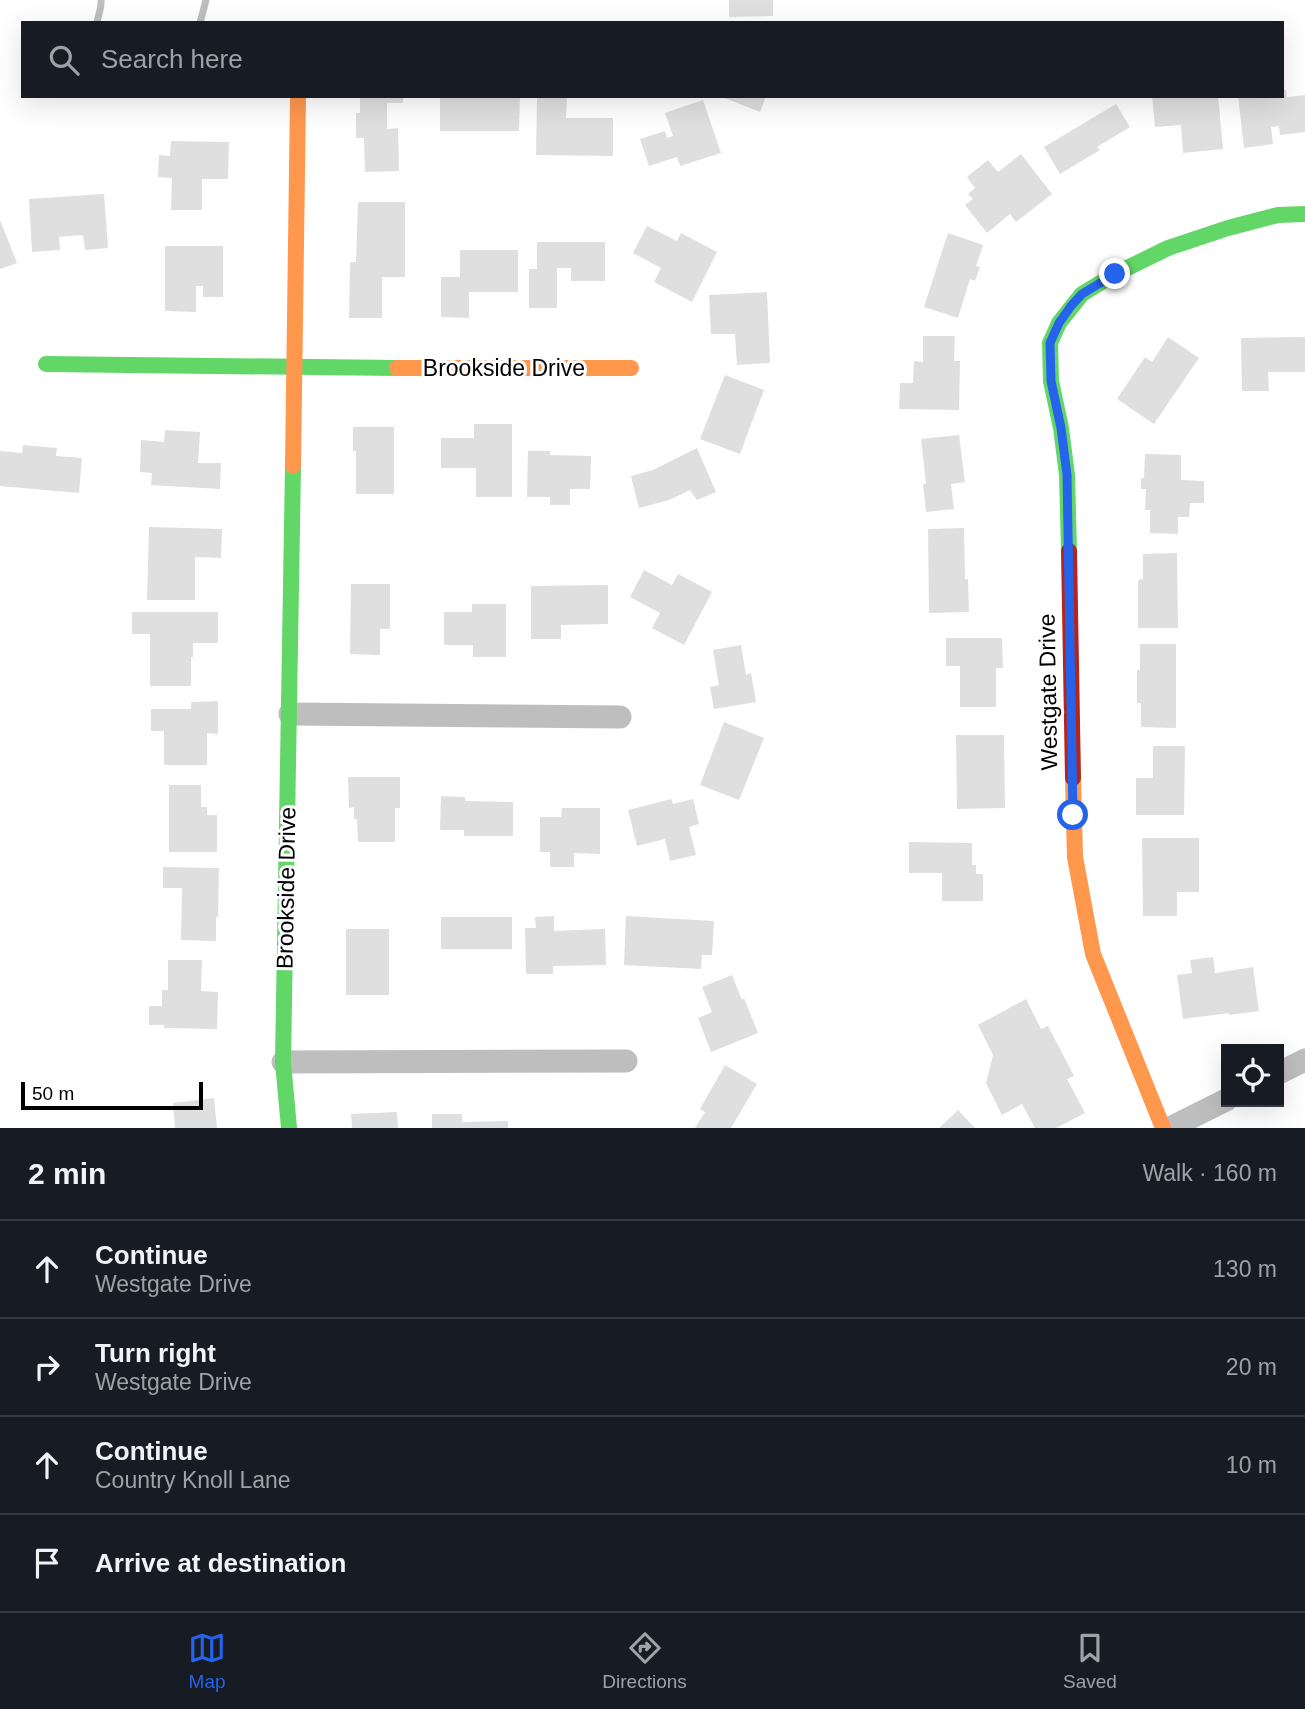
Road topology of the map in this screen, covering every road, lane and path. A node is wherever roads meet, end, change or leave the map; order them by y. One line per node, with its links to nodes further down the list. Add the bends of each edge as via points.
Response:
1 (298, 98): 4 (street, Brookside Drive)
2 (1305, 214): 14 (street, Westgate Drive, via 1278,215 1228,228 1168,248 1115,274 1082,294 1050,343 1051,381 1067,475 1075,857 1093,954)
3 (46, 364): 4 (street, Brookside Drive)
4 (294, 368): 5 (street, Brookside Drive); 6 (street, Brookside Drive)
5 (631, 368)
6 (290, 714): 7 (street); 10 (street, Brookside Drive)
7 (620, 718)
8 (1305, 1060): 11 (street)
9 (626, 1061): 10 (street)
10 (283, 1062): 13 (street, Brookside Drive)
11 (1284, 1070)
12 (1221, 1102): 15 (street)
13 (289, 1128)
14 (1163, 1128)
15 (1170, 1128)

